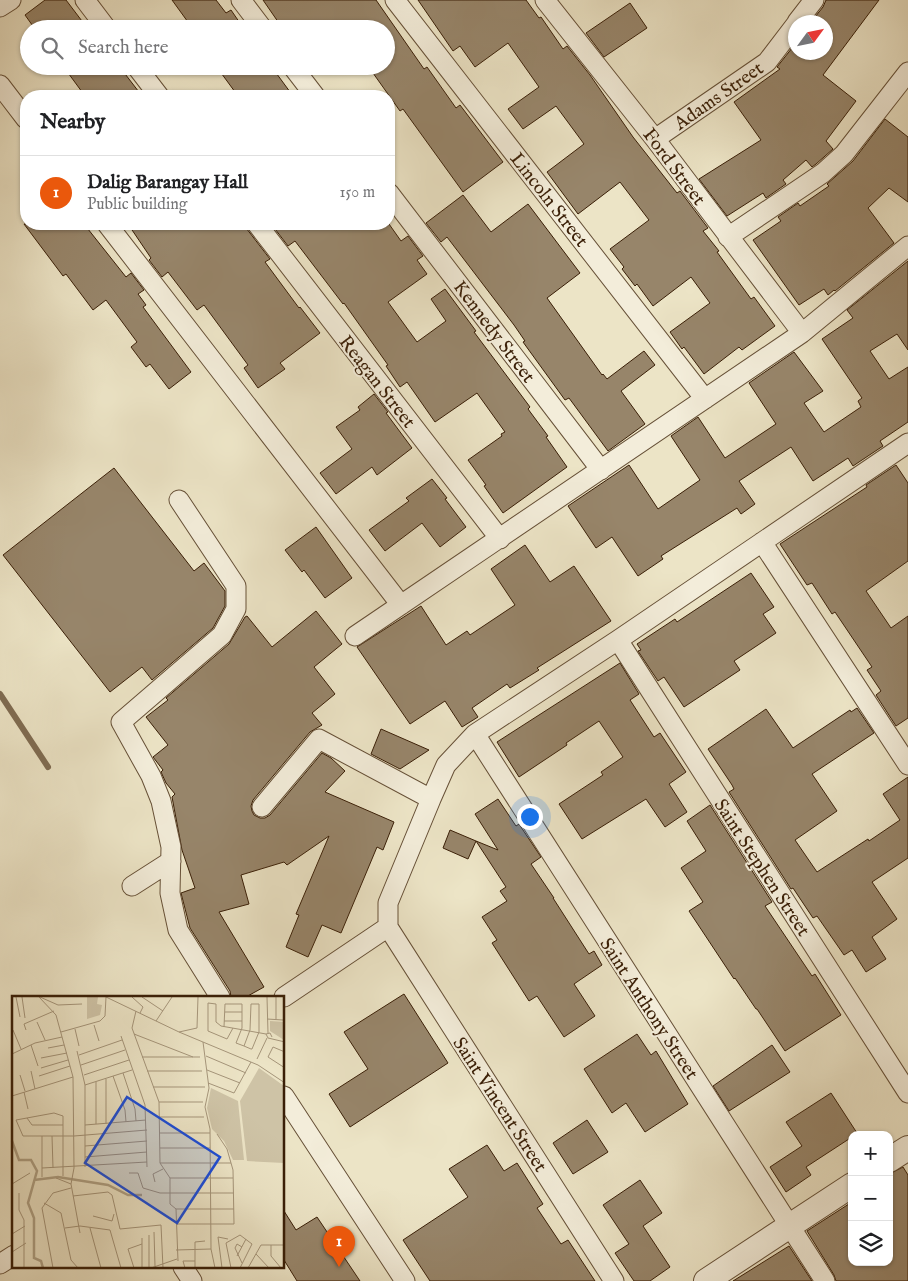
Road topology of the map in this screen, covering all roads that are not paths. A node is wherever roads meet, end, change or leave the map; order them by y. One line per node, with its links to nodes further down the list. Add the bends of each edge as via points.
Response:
1 (11, 0): 7 (street)
2 (85, 0): 9 (street)
3 (241, 0): 10 (street)
4 (395, 0): 26 (street, Lincoln Street)
5 (545, 0): 19 (street, Ford Street)
6 (814, 0): 8 (street, Adams Street)
7 (0, 7)
8 (802, 15)
9 (100, 20)
10 (256, 20)
11 (788, 34): 19 (street, Adams Street, via 767,62)
12 (908, 72): 23 (street, via 844,154 822,173)
13 (143, 75): 16 (street)
14 (299, 75): 17 (street)
15 (0, 85): 18 (street)
16 (154, 90)
17 (310, 90)
18 (20, 111)
19 (655, 139): 23 (street, Ford Street)
20 (395, 201): 28 (street, Kennedy Street)
21 (112, 230): 32 (street)
22 (262, 230): 30 (street, Reagan Street)
23 (728, 237): 25 (street, Ford Street)
24 (908, 246): 25 (street)
25 (802, 333): 26 (street)
26 (704, 399): 28 (street)
27 (908, 443): 31 (street)
28 (601, 470): 30 (street)
29 (179, 500): 39 (street, via 236,586 236,609 222,635 121,722 161,801)
30 (500, 539): 32 (street)
31 (762, 542): 34 (street); 36 (street)
32 (401, 605): 33 (street)
33 (355, 636)
34 (618, 640): 35 (street); 44 (street, Saint Stephen Street)
35 (475, 734): 37 (street, via 446,765); 49 (street, Saint Anthony Street)
36 (908, 765)
37 (431, 799): 38 (street, via 319,739); 41 (street, via 388,903)
38 (262, 807)
39 (171, 861): 40 (street); 42 (street, via 170,893 178,930)
40 (132, 886)
41 (388, 927): 43 (street); 55 (street, Saint Vincent Street)
42 (219, 996)
43 (285, 996)
44 (908, 1093)
45 (285, 1098): 54 (street)
46 (908, 1148): 47 (street)
47 (893, 1157)
48 (848, 1188): 49 (street)
49 (790, 1226): 56 (street); 57 (street, Saint Anthony Street)
50 (12, 1256): 51 (street)
51 (0, 1264)
52 (185, 1268): 53 (street)
53 (192, 1281)
54 (405, 1281)
55 (614, 1281)
56 (706, 1281)
57 (825, 1281)

